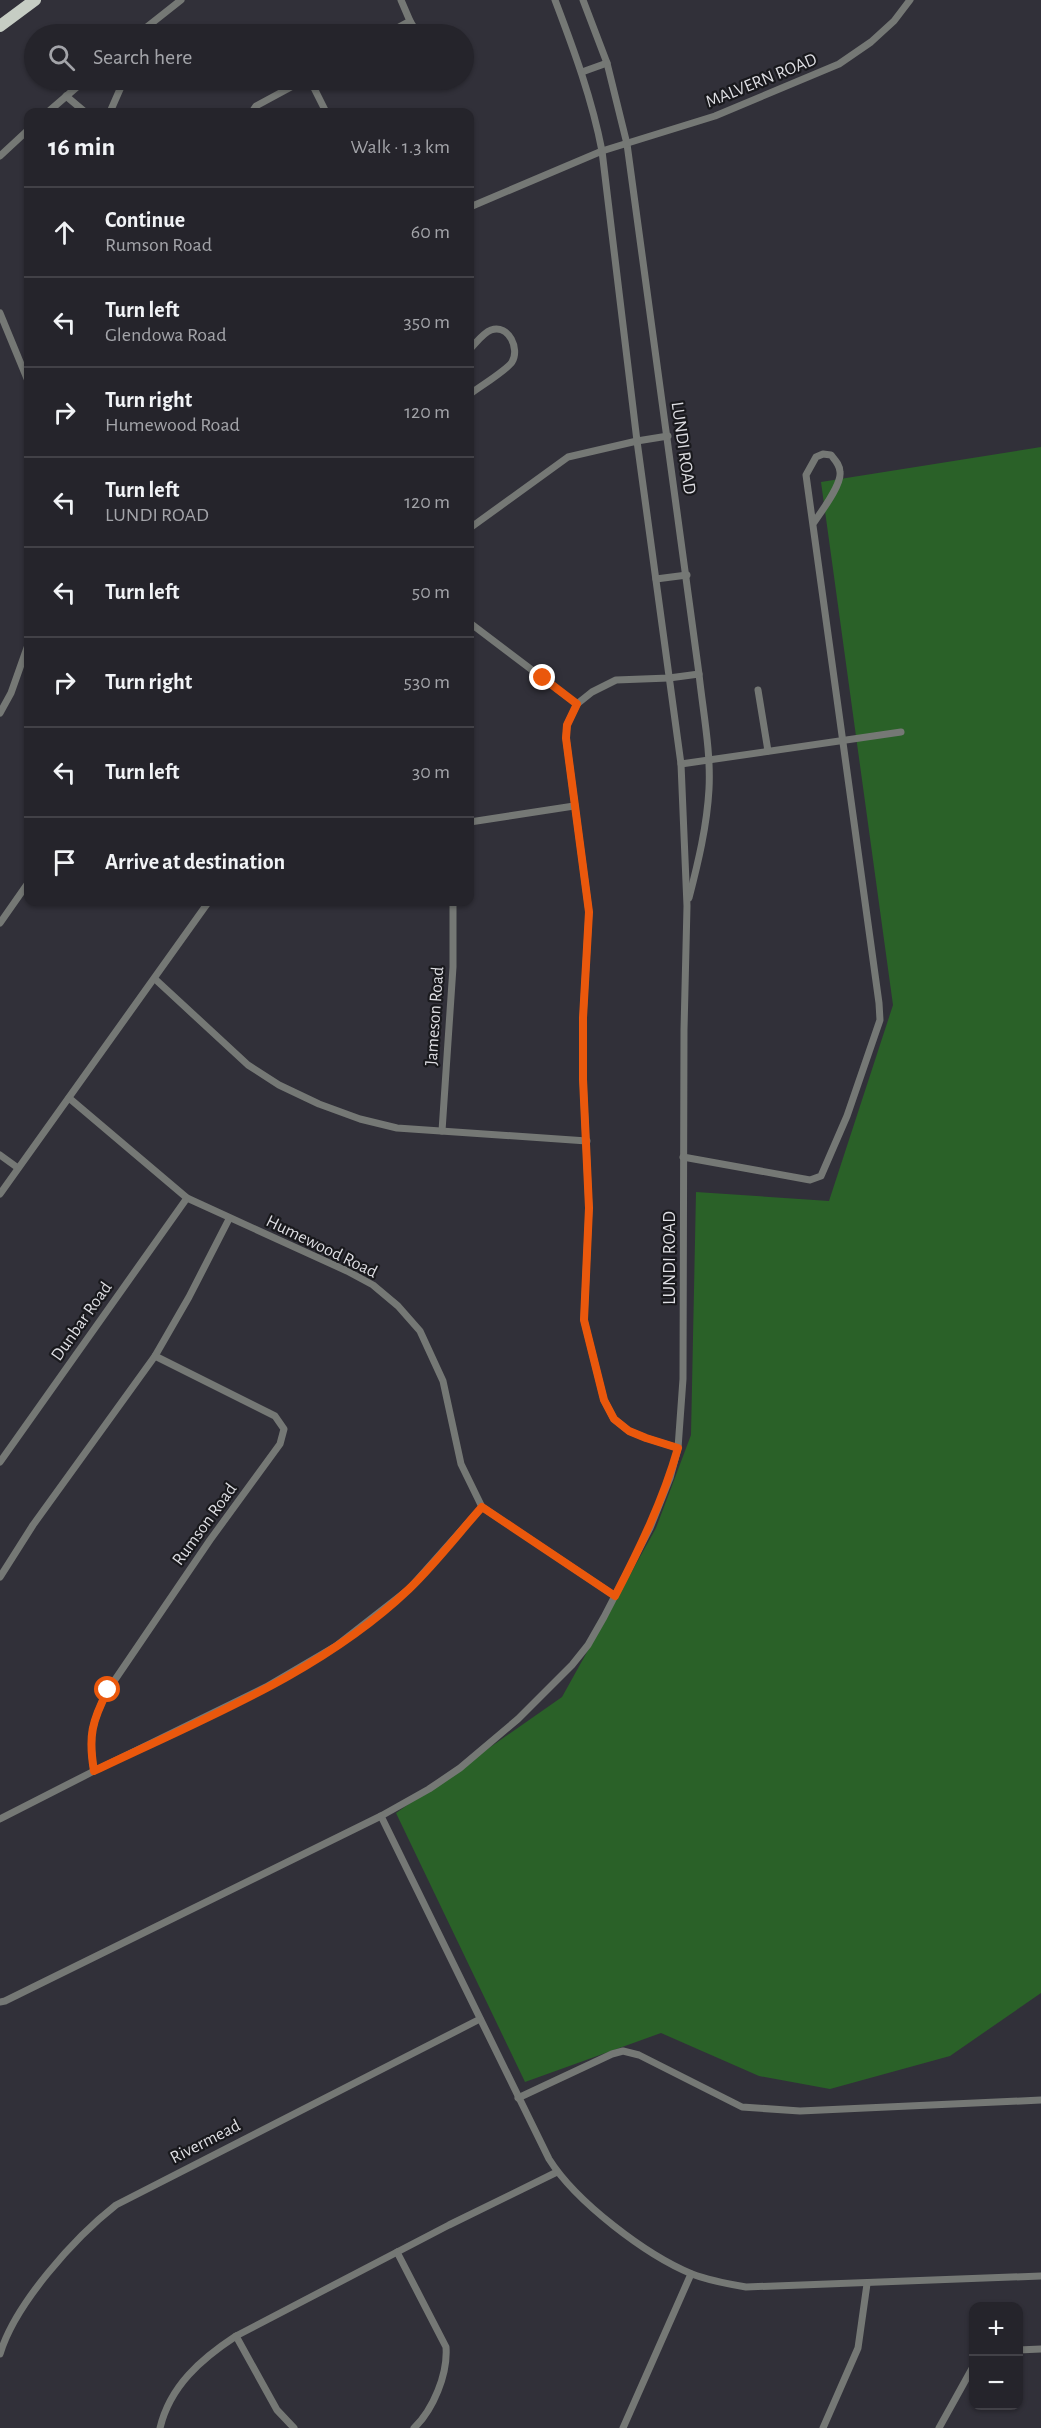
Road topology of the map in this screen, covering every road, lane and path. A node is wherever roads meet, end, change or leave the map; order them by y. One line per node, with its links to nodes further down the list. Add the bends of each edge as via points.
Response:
1 (21, 0): 9 (highway)
2 (35, 0): 9 (highway)
3 (181, 0): 10 (street)
4 (401, 0): 8 (street)
5 (555, 0): 14 (street, LUNDI ROAD)
6 (583, 0): 13 (street, LUNDI ROAD)
7 (910, 0): 26 (street, MALVERN ROAD, via 871,42 839,64 715,116)
8 (410, 21): 11 (street); 12 (street)
9 (0, 24)
10 (153, 24)
11 (404, 24)
12 (412, 24)
13 (607, 63): 14 (street); 26 (street, LUNDI ROAD)
14 (582, 72): 27 (street, LUNDI ROAD)
15 (73, 90): 19 (street)
16 (120, 90): 22 (street)
17 (286, 90): 23 (street)
18 (315, 90): 24 (street)
19 (66, 96): 20 (street); 21 (street)
20 (52, 108)
21 (80, 108)
22 (112, 108)
23 (255, 108)
24 (324, 108)
25 (24, 134): 28 (street)
26 (627, 144): 27 (street, MALVERN ROAD); 34 (street, LUNDI ROAD)
27 (602, 151): 29 (street, MALVERN ROAD); 35 (street, LUNDI ROAD)
28 (0, 156)
29 (474, 205)
30 (0, 313): 32 (street)
31 (474, 345): 33 (street, via 492,330 500,330 513,341 516,350 512,363)
32 (24, 371)
33 (474, 391)
34 (668, 436): 35 (street); 38 (street, LUNDI ROAD)
35 (637, 441): 37 (street, via 568,457); 39 (street, LUNDI ROAD)
36 (813, 524): 36 (street, via 841,474 831,455 816,457 806,475); 48 (street)
37 (474, 525)
38 (687, 575): 39 (street); 42 (street, LUNDI ROAD)
39 (656, 579): 43 (street, LUNDI ROAD)
40 (474, 626): 45 (street)
41 (24, 656): 46 (street)
42 (699, 674): 43 (street); 50 (street, LUNDI ROAD)
43 (669, 678): 45 (street, via 616,680); 51 (street, LUNDI ROAD)
44 (758, 690): 49 (street)
45 (577, 704): 52 (street, via 567,725 566,738)
46 (0, 713)
47 (901, 732): 48 (street)
48 (842, 741): 49 (street); 64 (street, via 880,1014 847,1116 824,1172 810,1180)
49 (768, 751): 50 (street)
50 (708, 760): 51 (street); 57 (street, LUNDI ROAD, via 706,819)
51 (681, 764): 57 (street, LUNDI ROAD)
52 (574, 806): 53 (street); 62 (street, via 589,912 583,1018)
53 (474, 821)
54 (24, 889): 58 (street)
55 (203, 906): 59 (street)
56 (452, 906): 61 (street, Jameson Road, via 453,967)
57 (687, 906): 64 (street, LUNDI ROAD)
58 (0, 923)
59 (155, 979): 60 (street); 61 (street, via 248,1065 279,1085 360,1119 397,1128)
60 (69, 1098): 65 (street); 67 (street, Humewood Road)
61 (442, 1131): 62 (street)
62 (587, 1141): 70 (street, via 589,1208 584,1320 604,1400 622,1426)
63 (0, 1155): 65 (street)
64 (683, 1157): 70 (street, LUNDI ROAD, via 683,1379)
65 (18, 1168): 66 (street)
66 (0, 1194)
67 (187, 1198): 68 (street, Humewood Road); 71 (street, Dunbar Road)
68 (229, 1219): 69 (street); 72 (street, Humewood Road, via 348,1270 398,1306 420,1332 443,1382 460,1464)
69 (155, 1356): 73 (street); 75 (street, Rumson Road, via 275,1416 284,1429 280,1444 108,1690 91,1730)
70 (678, 1448): 74 (street, LUNDI ROAD, via 650,1528)
71 (0, 1462)
72 (482, 1507): 74 (street, Humewood Road); 75 (street, via 409,1589 336,1646 266,1687)
73 (0, 1577)
74 (615, 1596): 76 (street, LUNDI ROAD, via 583,1652 526,1712 460,1768)
75 (94, 1771): 77 (street)
76 (381, 1816): 78 (street, LUNDI ROAD); 79 (street)
77 (0, 1819)
78 (0, 2002)
79 (480, 2019): 80 (street); 90 (street, Rivermead, via 116,2205 41,2283 19,2313)
80 (518, 2098): 81 (street, via 622,2051 639,2055 742,2107 800,2111); 82 (street)
81 (1041, 2100)
82 (557, 2172): 83 (street); 84 (street, via 628,2236)
83 (397, 2252): 87 (street); 94 (street, via 446,2347 438,2389)
84 (691, 2274): 86 (street, via 746,2287); 95 (street)
85 (1041, 2277): 86 (street)
86 (867, 2284): 96 (street, via 858,2348)
87 (236, 2336): 92 (street, via 186,2377 167,2406); 93 (street, via 277,2410)
88 (1041, 2349): 89 (street)
89 (1023, 2350)
90 (0, 2354)
91 (969, 2374): 97 (street)
92 (160, 2428)
93 (294, 2428)
94 (414, 2428)
95 (623, 2428)
96 (823, 2428)
97 (939, 2428)

